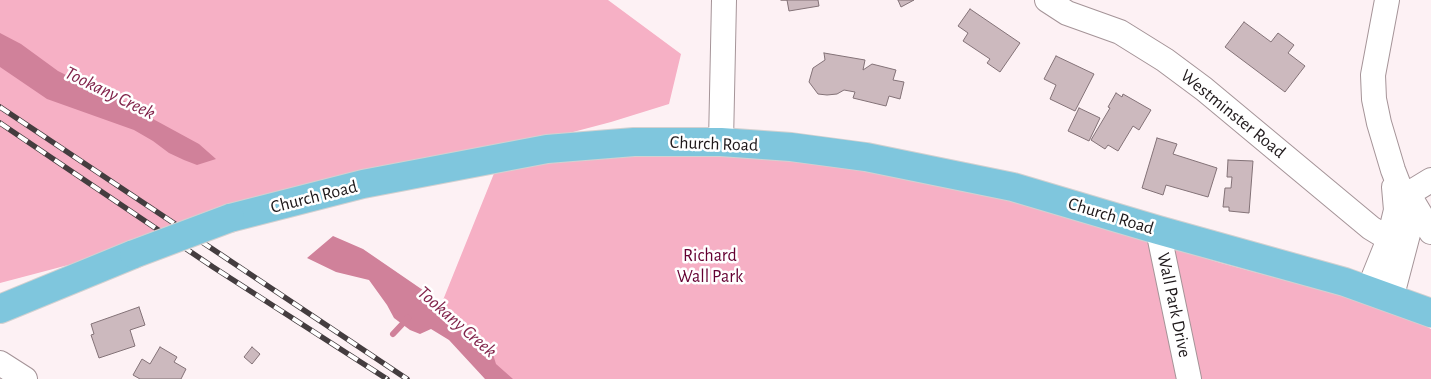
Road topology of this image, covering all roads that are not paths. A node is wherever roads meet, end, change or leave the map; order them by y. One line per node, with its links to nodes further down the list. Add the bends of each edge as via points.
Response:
1 (724, 0): 4 (street)
2 (1047, 0): 10 (street, Westminster Road, via 1067,13 1120,32 1165,60 1371,228)
3 (1387, 0): 5 (street, via 1373,74 1377,115)
4 (721, 142): 8 (main road, Church Road, via 866,157 1013,187); 12 (main road, Church Road, bridge, via 634,142 547,148 363,184 230,218)
5 (1393, 170): 7 (street); 10 (street)
6 (1431, 180): 7 (street)
7 (1408, 194): 9 (street)
8 (1158, 230): 11 (main road, Church Road, via 1345,282); 16 (street, Wall Park Drive)
9 (1431, 232)
10 (1398, 238): 11 (street)
11 (1379, 295): 13 (main road, Church Road)
12 (0, 309)
13 (1431, 313)
14 (0, 363): 15 (street)
15 (25, 379)
16 (1189, 379)

